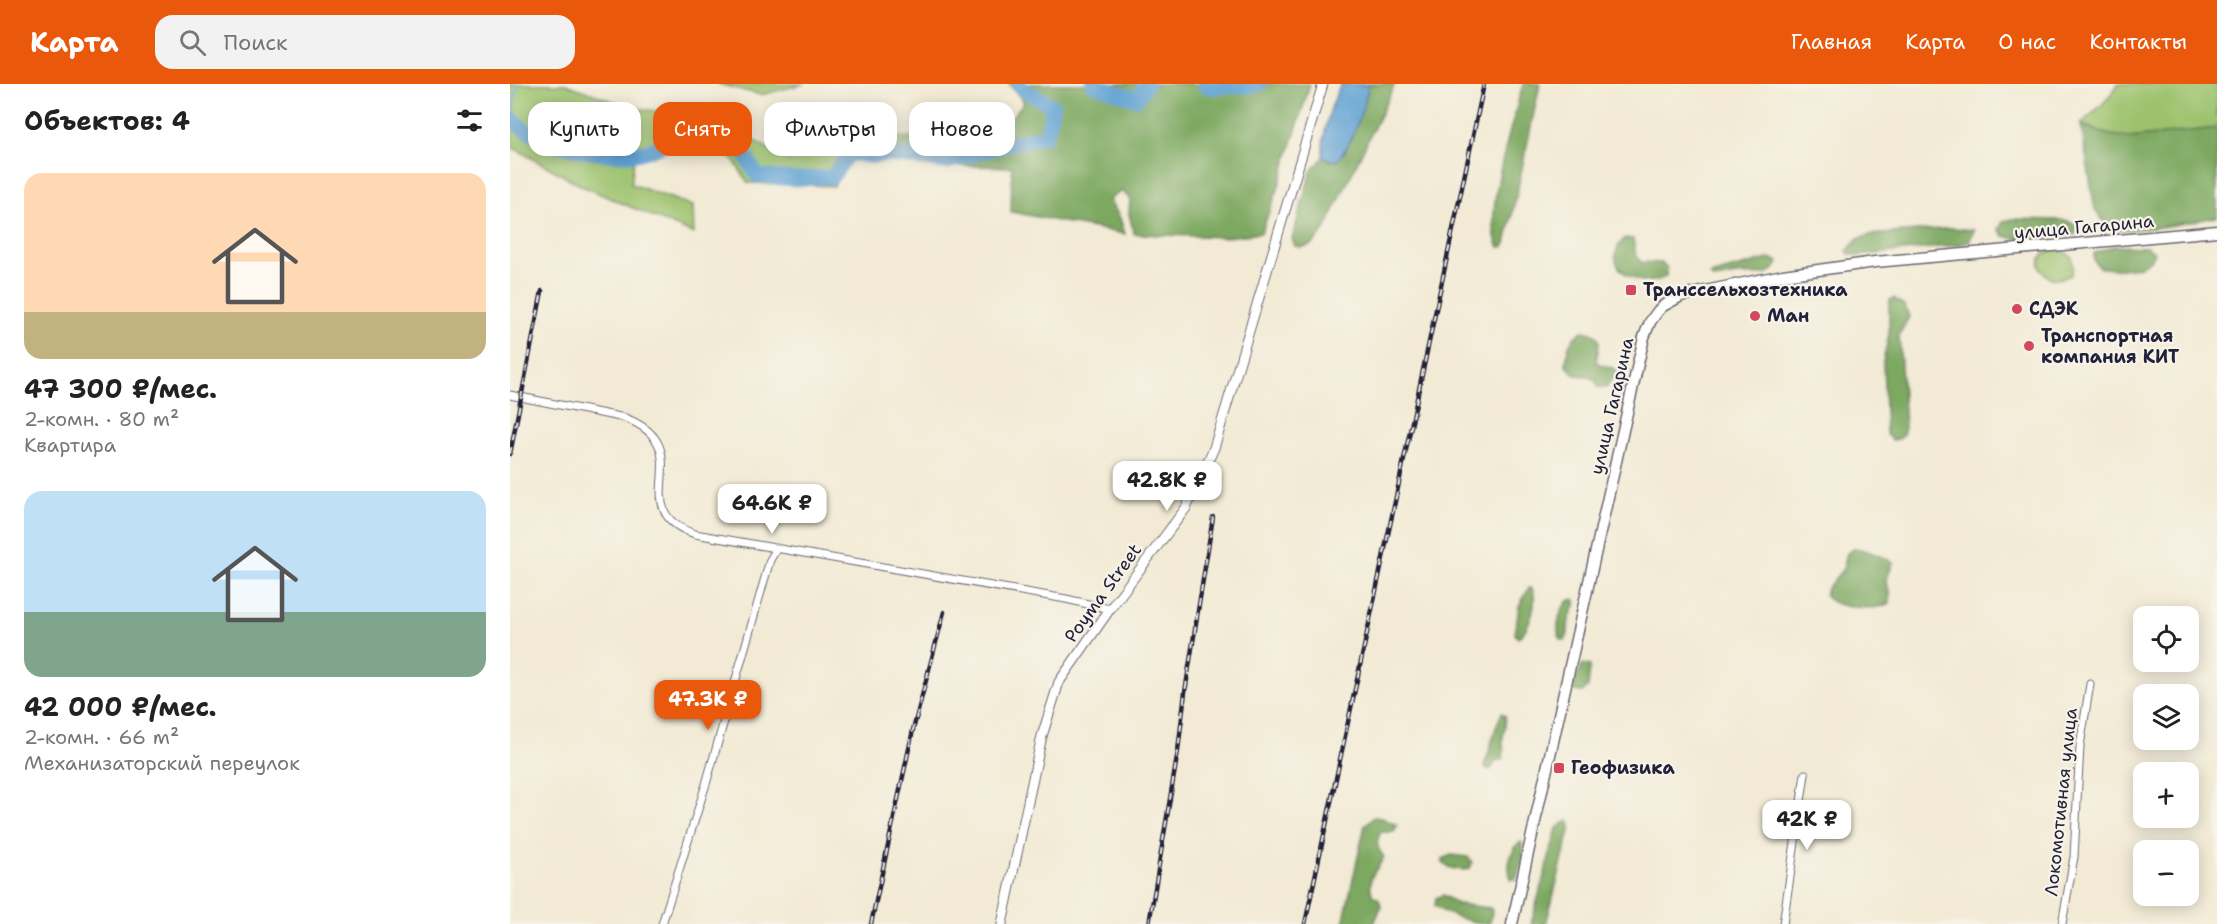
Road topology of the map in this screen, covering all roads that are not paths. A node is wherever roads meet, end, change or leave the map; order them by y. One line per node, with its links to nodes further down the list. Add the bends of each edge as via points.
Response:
1 (1323, 84): 5 (main road, Poyma Street, via 1214,448 1186,508)
2 (2217, 231): 10 (main road, улица Гагарина, via 1875,262 1731,285 1681,296 1663,306 1644,337)
3 (510, 395): 4 (street, via 640,424 657,441 663,455 661,502 671,522 696,534)
4 (777, 548): 5 (street); 8 (street, via 770,560)
5 (1110, 609): 9 (main road, Poyma Street, via 1059,682 1050,705)
6 (2090, 684): 12 (street, Локомотивная улица, via 2079,756 2074,856)
7 (1805, 774): 11 (street)
8 (662, 924)
9 (1002, 924)
10 (1512, 924)
11 (1783, 924)
12 (2062, 924)

